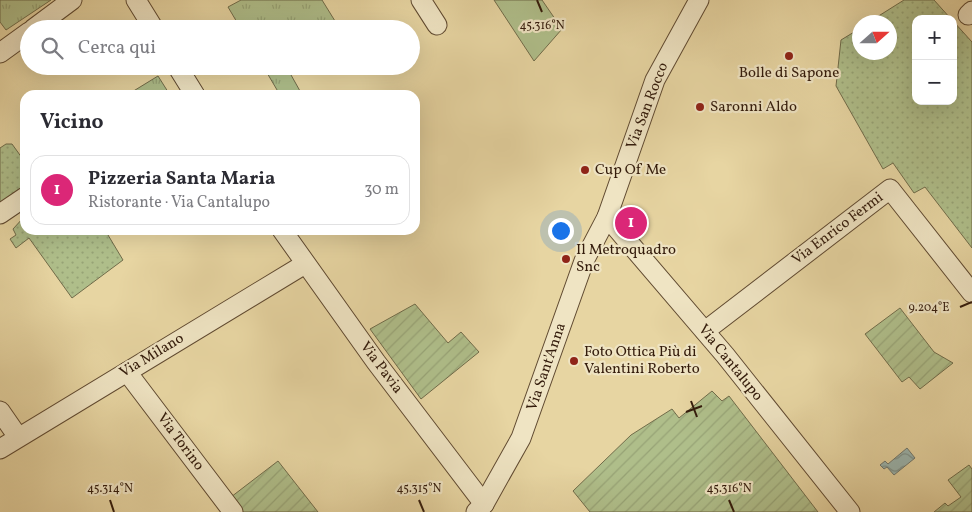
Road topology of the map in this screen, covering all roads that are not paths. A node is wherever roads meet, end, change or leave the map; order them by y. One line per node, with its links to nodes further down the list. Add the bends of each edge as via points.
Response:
1 (72, 0): 5 (street)
2 (136, 0): 6 (street)
3 (421, 0): 7 (street)
4 (699, 0): 14 (street, Via San Rocco, via 655,80)
5 (45, 20)
6 (148, 20)
7 (437, 26)
8 (20, 39): 9 (street)
9 (0, 53)
10 (183, 75): 11 (street)
11 (192, 90)
12 (20, 200): 13 (street)
13 (0, 214)
14 (607, 217): 18 (street, Via Cantalupo); 23 (street, Via Sant'Anna, via 584,261 521,438)
15 (285, 235): 16 (street, Via Pavia)
16 (305, 264): 19 (street, Via Milano); 23 (street, Via Pavia)
17 (972, 293): 18 (street, Via Enrico Fermi, via 890,189)
18 (705, 331): 25 (street, Via Cantalupo)
19 (127, 372): 21 (street, Via Milano); 24 (street, Via Torino)
20 (0, 411): 21 (street)
21 (18, 437): 22 (street, Via Milano)
22 (0, 448)
23 (480, 508)
24 (233, 512)
25 (850, 512)

